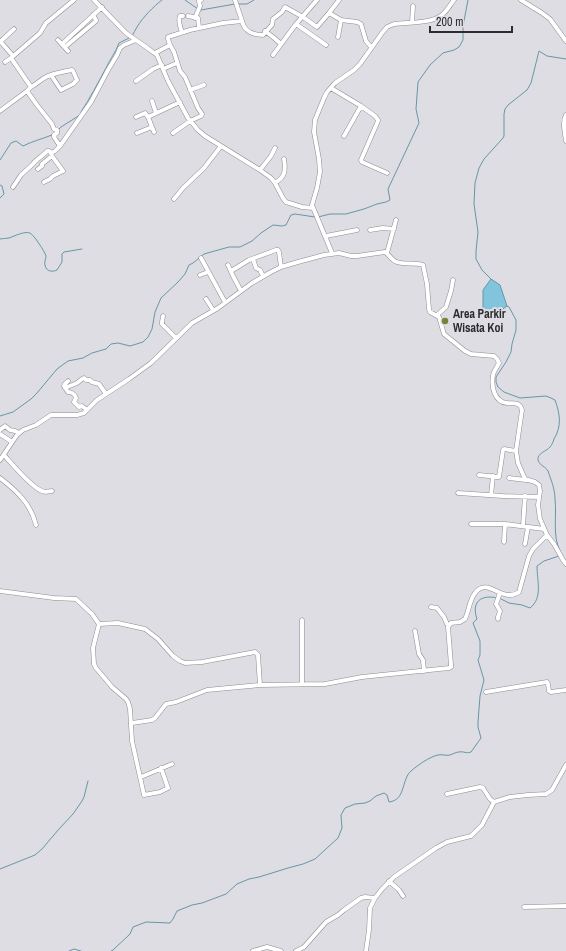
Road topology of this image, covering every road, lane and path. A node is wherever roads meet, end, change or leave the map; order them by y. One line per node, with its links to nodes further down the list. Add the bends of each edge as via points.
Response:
1 (74, 0): 37 (street, via 46,23 40,33)
2 (94, 0): 10 (street)
3 (201, 0): 13 (street)
4 (235, 0): 14 (street)
5 (316, 0): 12 (street)
6 (339, 0): 11 (street)
7 (454, 0): 16 (street, via 438,17)
8 (521, 0): 25 (street, via 550,19)
9 (413, 6): 16 (street)
10 (102, 7): 27 (street, via 123,31); 32 (street)
11 (329, 13): 15 (street); 18 (street)
12 (302, 16): 17 (street); 18 (street); 21 (street, via 285,7)
13 (195, 18): 19 (street, via 198,19); 22 (street, via 180,16)
14 (242, 20): 19 (street); 21 (street, via 245,28 251,33 262,36)
15 (341, 20): 24 (street); 33 (street, via 362,25 366,41)
16 (412, 22): 33 (street, via 389,26)
17 (296, 24): 23 (street); 29 (street)
18 (317, 27): 23 (street)
19 (199, 28): 22 (street)
20 (14, 29): 28 (street)
21 (265, 31): 29 (street)
22 (182, 32): 30 (street, via 168,36)
23 (312, 35): 31 (street)
24 (338, 37)
25 (565, 39)
26 (58, 40): 32 (street)
27 (136, 40): 35 (street); 63 (street, via 122,45 91,102)
28 (0, 42): 37 (street)
29 (281, 44): 36 (street)
30 (170, 45): 35 (street); 39 (street)
31 (326, 45)
32 (63, 46): 34 (street)
33 (371, 47): 45 (street, via 360,64)
34 (68, 51)
35 (155, 53): 40 (street)
36 (273, 55)
37 (12, 57): 38 (street); 44 (street)
38 (5, 62)
39 (177, 63): 40 (street); 46 (street)
40 (162, 67): 42 (street, via 153,69); 49 (street)
41 (51, 75): 41 (street, via 72,70 77,81 61,90); 44 (street)
42 (136, 81)
43 (204, 85): 46 (street)
44 (31, 87): 47 (street)
45 (331, 88): 50 (street); 75 (street, via 324,98 315,124 320,172)
46 (190, 90): 56 (street, via 202,114)
47 (27, 91): 51 (street); 63 (street, via 54,129 58,130 54,137)
48 (152, 101): 52 (street)
49 (180, 102): 52 (street); 56 (street)
50 (361, 106): 61 (street); 70 (street, via 378,120 361,161)
51 (0, 111)
52 (156, 113): 55 (street)
53 (566, 115): 62 (street)
54 (136, 117): 55 (street, via 145,113)
55 (148, 117): 57 (street)
56 (190, 121): 60 (street); 64 (street, via 200,132)
57 (152, 127): 58 (street); 59 (street)
58 (154, 132)
59 (137, 133)
60 (174, 133)
61 (344, 136)
62 (566, 141)
63 (60, 146): 66 (street)
64 (221, 146): 69 (street); 74 (street)
65 (275, 148): 69 (street)
66 (51, 154): 68 (street); 71 (street, via 63,171); 73 (street, via 47,151 34,162)
67 (284, 159): 72 (street, via 284,175)
68 (38, 169)
69 (260, 170): 72 (street)
70 (387, 174)
71 (44, 182)
72 (275, 183): 75 (street, via 286,202)
73 (13, 187)
74 (174, 199)
75 (313, 208): 80 (street)
76 (396, 220): 77 (street)
77 (394, 229): 79 (street); 82 (street)
78 (357, 230): 80 (street)
79 (370, 230)
80 (326, 236): 81 (street)
81 (332, 253): 82 (street, via 357,256); 86 (street)
82 (388, 253): 96 (street, via 396,262 423,265 429,309)
83 (201, 258): 88 (street)
84 (253, 259): 86 (street, via 278,250); 87 (street); 90 (street)
85 (228, 265): 87 (street)
86 (281, 267): 90 (street)
87 (230, 271): 92 (street)
88 (208, 272): 89 (street); 94 (street)
89 (200, 275)
90 (263, 276): 92 (street)
91 (453, 280): 96 (street, via 446,307)
92 (241, 291): 94 (street)
93 (206, 299): 95 (street)
94 (225, 302): 95 (street)
95 (213, 310): 98 (street, via 192,323)
96 (437, 315): 107 (street, via 444,334 465,351 494,356 497,359 499,363 493,377 495,395 502,402 518,404 522,409)
97 (163, 316): 98 (street, via 162,323)
98 (176, 338): 101 (street, via 151,363)
99 (68, 380): 100 (street)
100 (65, 388): 101 (street, via 84,378 99,384); 102 (street, via 76,397 75,403 79,407)
101 (106, 394): 102 (street)
102 (87, 410): 104 (street, via 80,415 52,415)
103 (0, 430): 104 (street, via 5,426)
104 (19, 433): 106 (street)
105 (0, 434): 106 (street)
106 (12, 442): 108 (street)
107 (516, 451): 111 (street, via 503,450 500,476); 114 (street, via 518,463)
108 (4, 455): 109 (street); 115 (street, via 38,489 43,492)
109 (0, 460)
110 (478, 475): 111 (street)
111 (493, 476): 117 (street)
112 (0, 478): 122 (street, via 22,498 34,516)
113 (509, 478): 114 (street)
114 (526, 480): 119 (street, via 539,485)
115 (52, 491)
116 (458, 493): 117 (street)
117 (491, 495): 118 (street)
118 (525, 496): 119 (street); 123 (street)
119 (539, 497): 125 (street, via 539,513)
120 (471, 524): 121 (street)
121 (505, 524): 123 (street); 127 (street)
122 (36, 526)
123 (523, 526): 124 (street)
124 (528, 527): 125 (street); 128 (street)
125 (544, 529): 126 (street)
126 (547, 535): 129 (street); 131 (street, via 529,556 519,592 511,596)
127 (504, 542)
128 (525, 544)
129 (566, 564)
130 (0, 591): 135 (street, via 76,599)
131 (500, 593): 133 (street, via 496,604 500,611); 136 (street, via 485,587 478,590 465,619)
132 (431, 607): 136 (street, via 437,608)
133 (498, 619)
134 (302, 620): 139 (street)
135 (99, 624): 140 (street, via 118,623 145,629 173,656 185,663 255,652 258,655); 143 (street, via 94,664 112,687 127,699)
136 (449, 625): 138 (street, via 451,667)
137 (415, 631): 138 (street)
138 (424, 671): 139 (street, via 362,677 325,684)
139 (302, 684): 140 (street)
140 (260, 685): 143 (street, via 204,691 166,704 152,720)
141 (566, 690): 142 (street, via 551,692 547,682)
142 (486, 692)
143 (132, 723): 147 (street, via 132,741)
144 (172, 764): 146 (street)
145 (566, 766): 149 (street, via 552,790 546,794 510,797)
146 (161, 768): 147 (street); 147 (street, via 168,788 165,790 144,795)
147 (140, 777)
148 (447, 794): 149 (street, via 480,787)
149 (494, 802): 150 (street, via 482,825 471,836 436,848)
150 (389, 881): 151 (street); 152 (street)
151 (403, 896)
152 (375, 898): 155 (street, via 361,898 326,922); 159 (street, via 369,912)
153 (566, 906): 154 (street)
154 (524, 907)
155 (302, 950): 158 (street)
156 (253, 951): 157 (street, via 267,947)
157 (280, 951)
158 (296, 951)
159 (366, 951)

